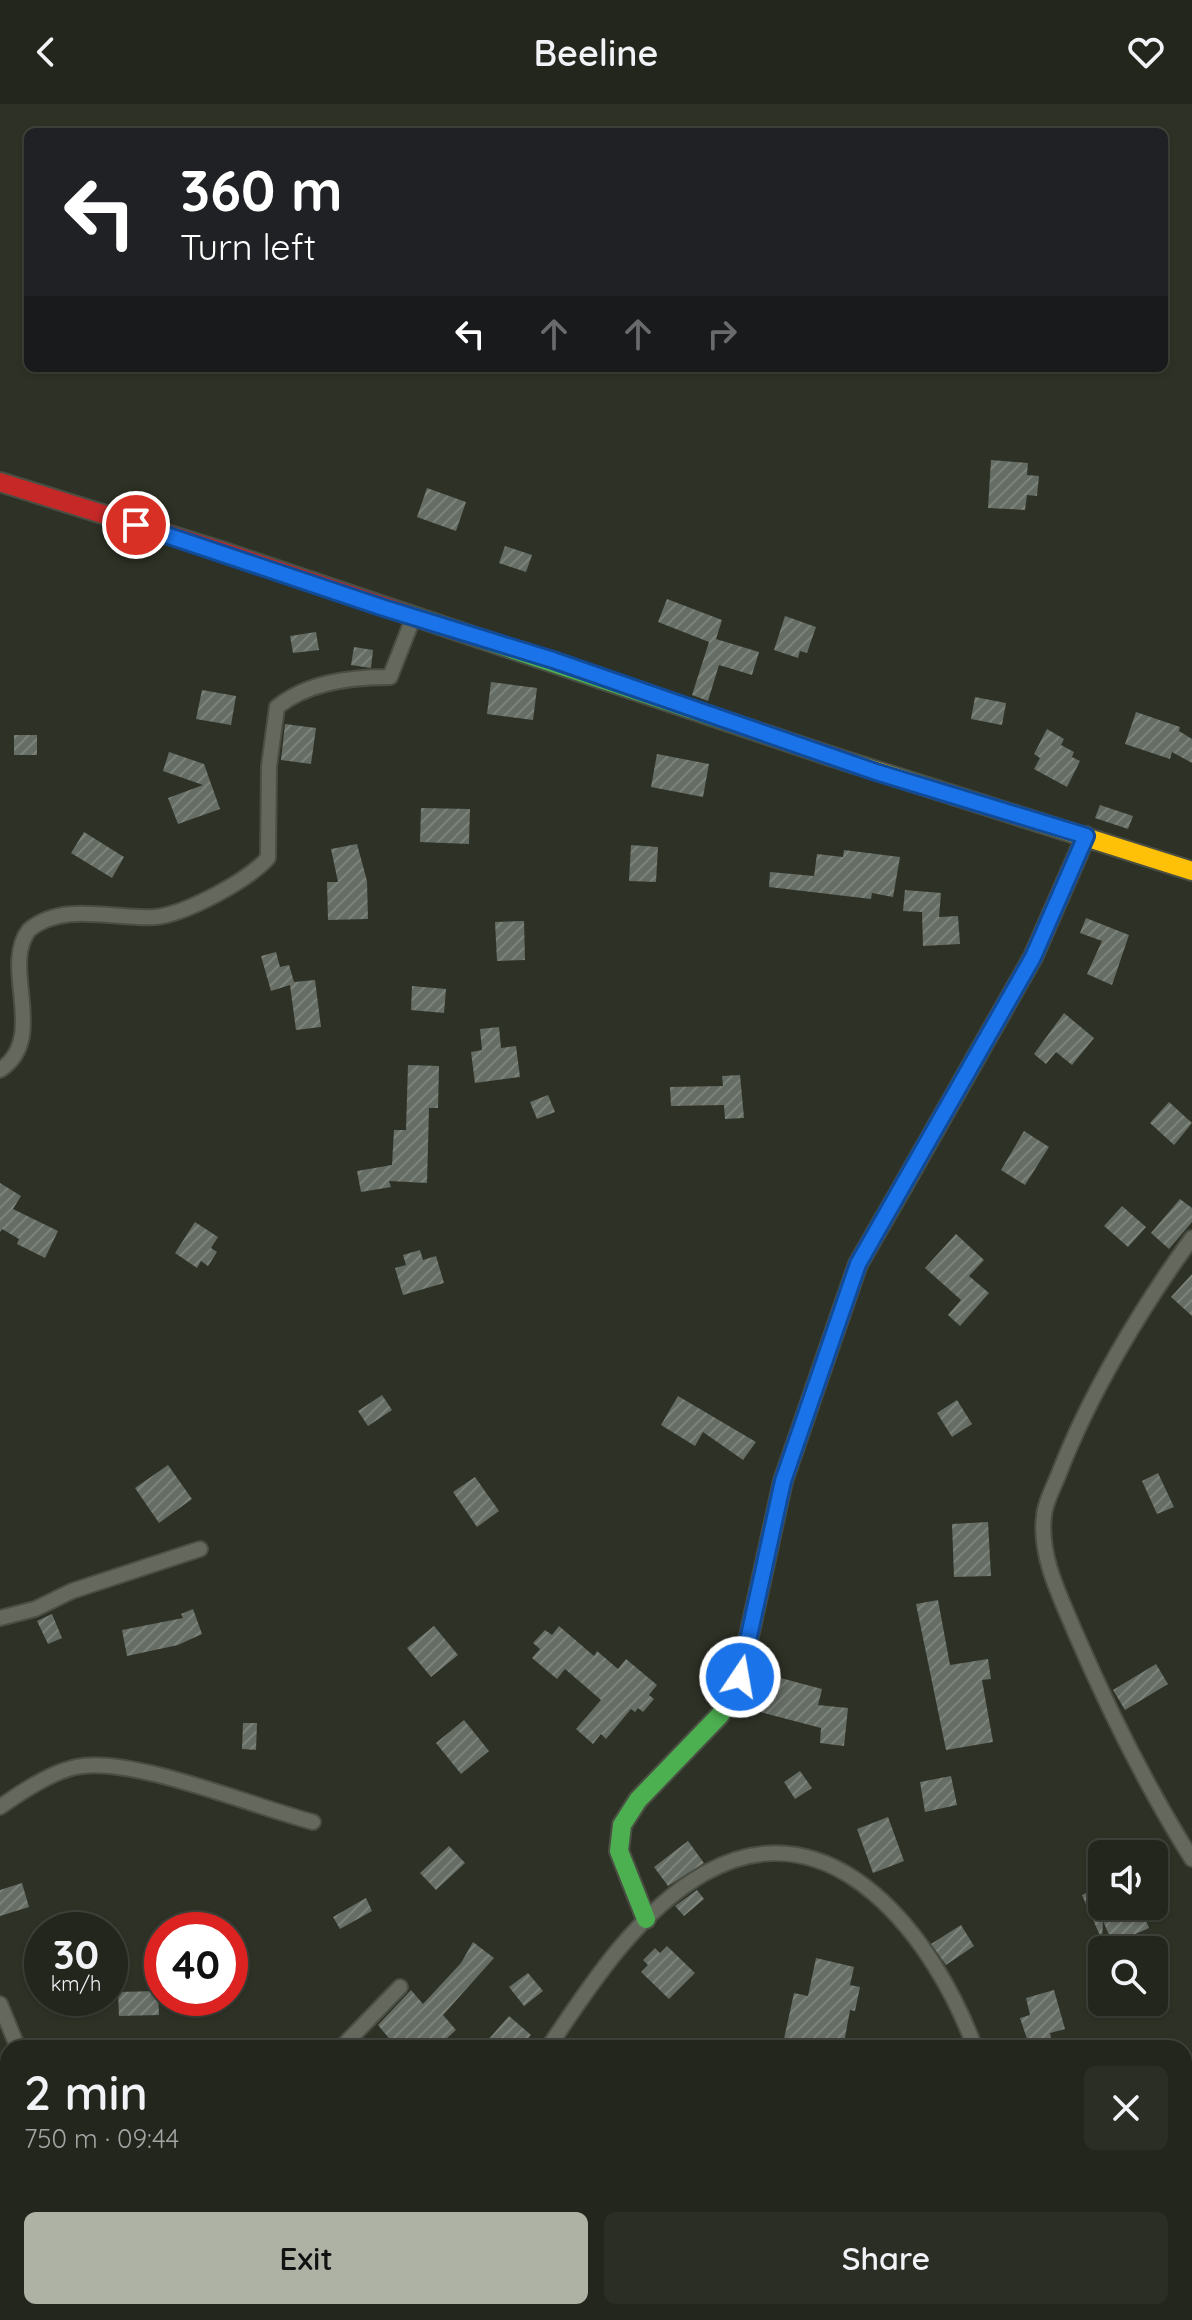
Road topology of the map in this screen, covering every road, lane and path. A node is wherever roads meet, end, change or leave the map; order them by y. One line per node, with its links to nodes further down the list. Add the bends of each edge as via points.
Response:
1 (0, 482): 2 (street)
2 (414, 616): 3 (street, via 876,772); 5 (street, via 390,677 354,677 293,694 277,707 269,766 268,858 254,874 171,915 60,915 28,930 12,957 21,1037 12,1063)
3 (1086, 836): 4 (street); 12 (street, via 1033,957 858,1264 783,1481 740,1677 720,1715 638,1800 622,1825 619,1851)
4 (1192, 871)
5 (0, 1070)
6 (1192, 1238): 11 (street, via 1162,1279 1069,1448 1044,1514 1044,1547 1100,1689 1148,1789)
7 (200, 1549): 8 (street)
8 (0, 1618)
9 (0, 1807): 10 (street, via 74,1767 106,1764)
10 (313, 1822)
11 (1192, 1859)
12 (646, 1919): 17 (street); 18 (street, via 705,1873 746,1857 792,1852 833,1865 883,1899 918,1943)
13 (400, 1987): 16 (street)
14 (0, 2004): 15 (street)
15 (15, 2040)
16 (349, 2040)
17 (553, 2040)
18 (972, 2040)

